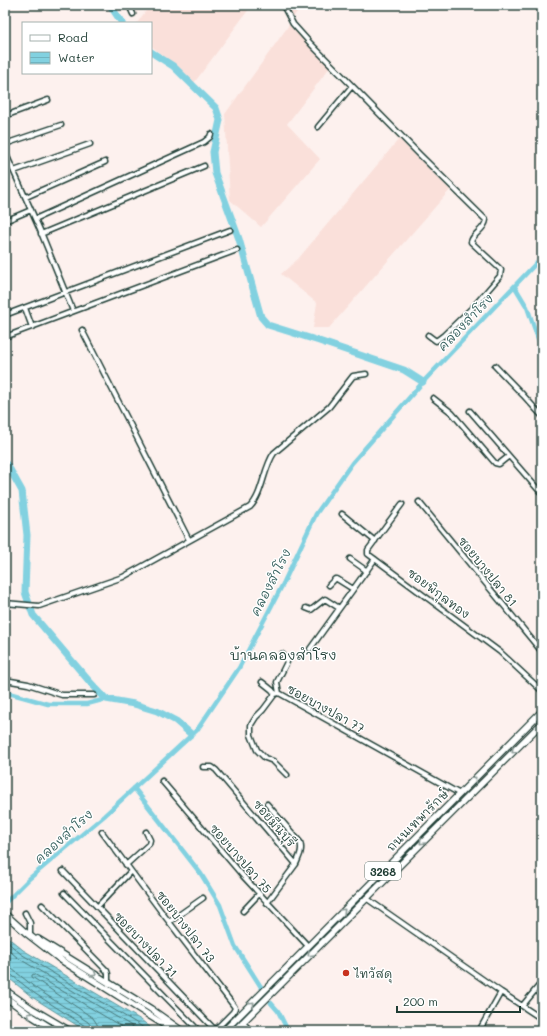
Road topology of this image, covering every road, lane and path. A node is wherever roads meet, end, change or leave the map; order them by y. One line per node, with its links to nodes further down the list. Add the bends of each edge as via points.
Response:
1 (129, 5): 3 (street)
2 (283, 5): 4 (street, via 293,24)
3 (133, 14)
4 (352, 86): 8 (street); 29 (street, via 486,220 471,242 498,267 500,276 444,335 436,341)
5 (48, 100): 6 (street)
6 (5, 116)
7 (61, 124): 10 (street)
8 (318, 127)
9 (211, 134): 18 (street, via 204,142)
10 (5, 144)
11 (90, 144): 15 (street)
12 (5, 152): 15 (street)
13 (105, 162): 16 (street)
14 (204, 166): 21 (street)
15 (14, 171): 16 (street)
16 (26, 197): 17 (street)
17 (31, 210): 18 (street); 19 (street)
18 (35, 219): 21 (street)
19 (5, 221)
20 (230, 230): 23 (street)
21 (42, 234): 23 (street)
22 (237, 250): 25 (street)
23 (65, 293): 24 (street); 25 (street)
24 (25, 308): 26 (street); 27 (street)
25 (73, 311): 27 (street)
26 (5, 316)
27 (32, 327): 30 (street)
28 (82, 330): 41 (street)
29 (428, 335)
30 (5, 337)
31 (495, 366): 35 (street)
32 (366, 374): 41 (street, via 353,376 326,409 274,453 255,501 250,507)
33 (433, 398): 36 (street, via 452,413 495,463 499,464)
34 (470, 411): 36 (street)
35 (542, 416)
36 (509, 456): 37 (street)
37 (542, 494)
38 (419, 502): 52 (street, ซอยบางปลา 81)
39 (402, 504): 42 (street)
40 (342, 514): 42 (street)
41 (189, 540): 48 (street, via 123,577 39,606)
42 (375, 541): 44 (street, via 367,552)
43 (350, 559): 45 (street)
44 (376, 559): 45 (street); 56 (street, ซอยพิกุลทอง, via 500,652)
45 (367, 571): 47 (street)
46 (329, 585): 47 (street, via 337,579)
47 (353, 589): 50 (street)
48 (5, 603)
49 (306, 608): 50 (street, via 311,610 325,599)
50 (339, 608): 51 (street)
51 (310, 649)
52 (542, 652)
53 (282, 654): 57 (street, via 288,660 277,682)
54 (5, 680): 58 (street, via 28,684 62,696)
55 (262, 682): 57 (street)
56 (542, 691)
57 (277, 694): 64 (street, ซอยบางปลา 77, via 256,717 251,726 251,735 257,750 274,761); 66 (street, ซอยบางปลา 77)
58 (94, 695)
59 (542, 711): 62 (main road, ถนนเทพารักษ์ / 3268)
60 (542, 723): 63 (main road, ถนนเทพารักษ์ / 3268, one-way to 63)
61 (203, 767): 70 (street, ซอยมีนบุรี, via 212,767 216,770)
62 (484, 769): 63 (main road); 66 (main road, ถนนเทพารักษ์ / 3268, one-way to 62)
63 (491, 774): 77 (main road, ถนนเทพารักษ์ / 3268, one-way to 77)
64 (286, 775)
65 (162, 781): 75 (street, ซอยบางปลา 75)
66 (460, 794): 86 (main road, ถนนเทพารักษ์ / 3268, one-way to 66)
67 (267, 804): 70 (street, via 300,842)
68 (102, 832): 71 (street, ซอยบางปลา 73)
69 (146, 832): 71 (street, via 149,844)
70 (296, 864): 78 (street, ซอยมีนบุรี)
71 (126, 865): 73 (street, ซอยบางปลา 73)
72 (63, 870): 80 (street, ซอยบางปลา 71)
73 (131, 871): 80 (street); 84 (street, ซอยบางปลา 73)
74 (64, 893): 100 (street)
75 (259, 894): 78 (street, ซอยบางปลา 75); 81 (street)
76 (203, 898): 84 (street)
77 (366, 898): 90 (street); 94 (main road, ถนนเทพารักษ์ / 3268, one-way to 94)
78 (267, 903): 86 (street, ซอยบางปลา 75)
79 (42, 905): 87 (street, via 107,971)
80 (97, 907): 95 (street, ซอยบางปลา 71)
81 (243, 912)
82 (25, 913): 85 (street, via 30,923)
83 (5, 914): 85 (main road)
84 (169, 922): 95 (street, ซอยบางปลา 73, via 235,1008)
85 (26, 932): 87 (main road, one-way to 87); 98 (main road, via 61,960)
86 (308, 946): 101 (main road, ถนนเทพารักษ์ / 3268, one-way to 86)
87 (108, 982): 99 (main road)
88 (542, 982): 92 (street)
89 (5, 990): 97 (main road)
90 (501, 992): 92 (street); 104 (street)
91 (5, 997): 96 (main road, one-way to 91)
92 (523, 1005): 93 (street)
93 (542, 1019)
94 (242, 1022): 102 (main road, ถนนเทพารักษ์ / 3268); 103 (street)
95 (215, 1030)
96 (56, 1031)
97 (70, 1031)
98 (174, 1031)
99 (182, 1031)
100 (199, 1031)
101 (224, 1031)
102 (234, 1031)
103 (251, 1031)
104 (479, 1031)

